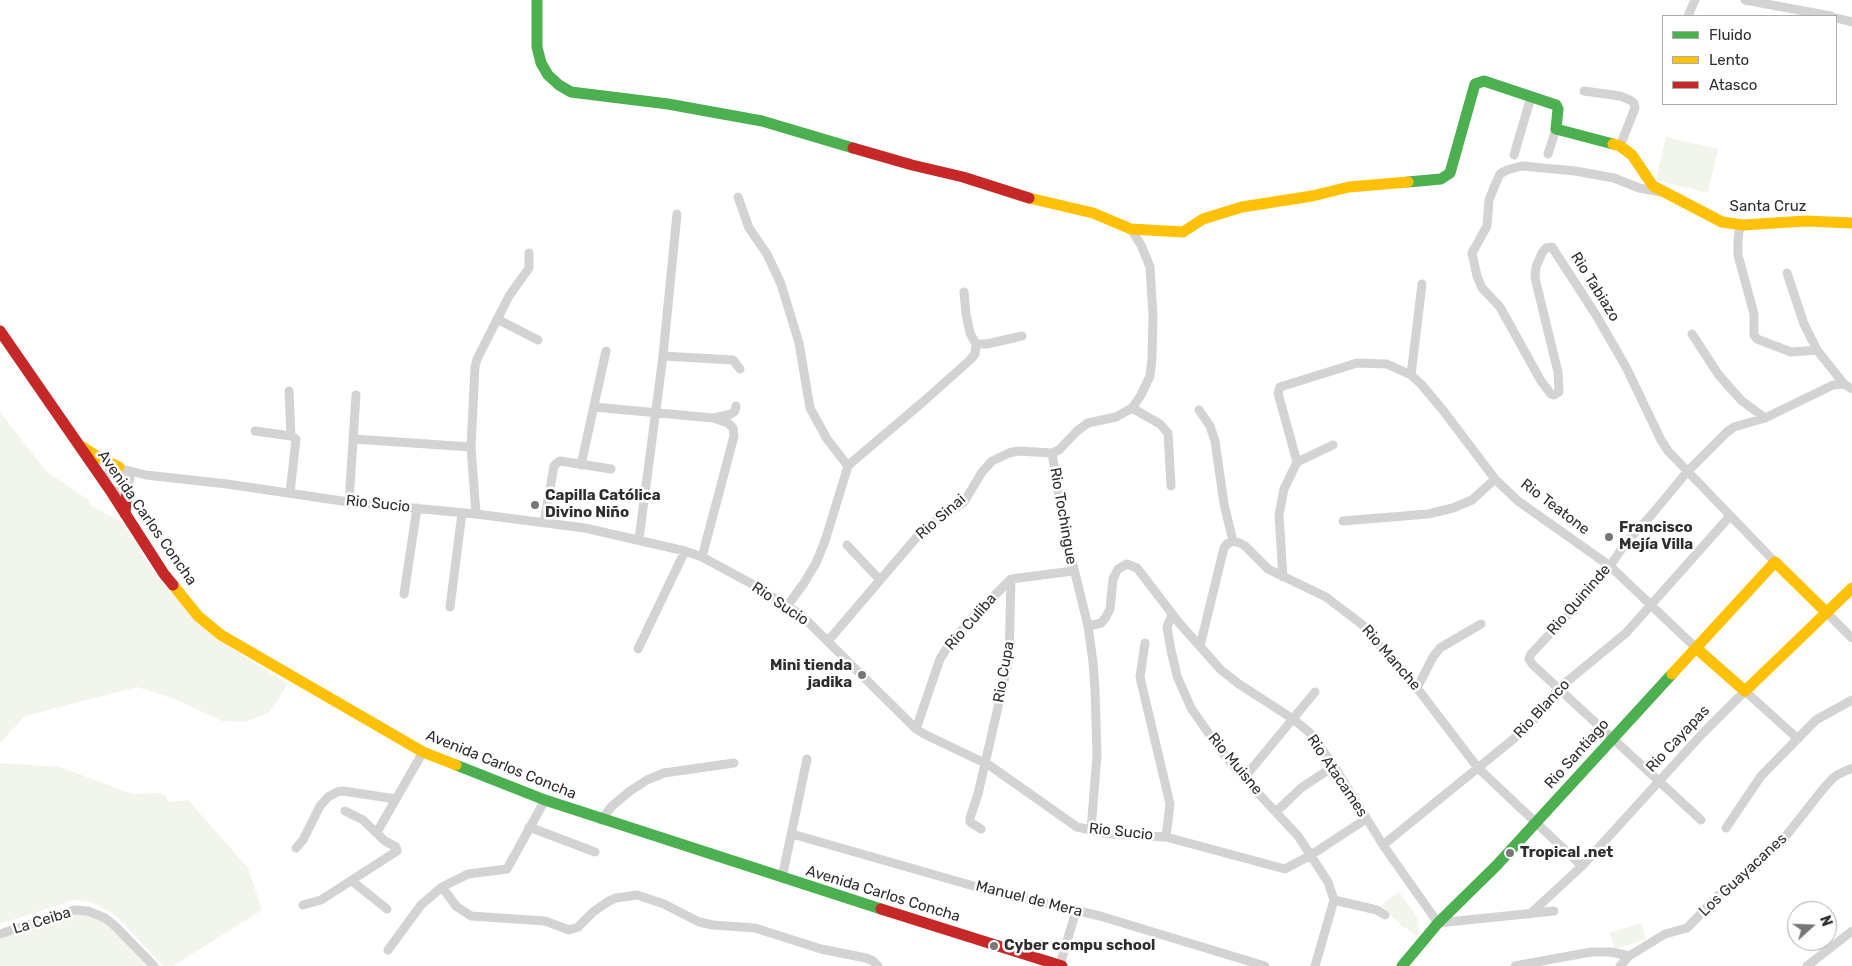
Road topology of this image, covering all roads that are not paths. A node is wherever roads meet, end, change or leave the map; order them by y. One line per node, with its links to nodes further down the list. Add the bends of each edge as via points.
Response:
1 (537, 0): 20 (street, via 541,62 548,74 571,92 668,104 762,121 963,177 1026,198 1093,213)
2 (1695, 0): 5 (street)
3 (1745, 0): 4 (street)
4 (1785, 12): 6 (street)
5 (1688, 15)
6 (1820, 15)
7 (1837, 18): 8 (street)
8 (1852, 22)
9 (1584, 91): 12 (street, via 1620,96 1634,103)
10 (1531, 97): 11 (street, via 1556,105); 14 (street); 20 (street, via 1484,81 1475,84 1450,173 1441,179 1349,187 1242,207 1203,219 1183,232)
11 (1556, 129): 12 (street); 13 (street)
12 (1620, 146): 15 (street, Santa Cruz, via 1632,155 1651,184)
13 (1548, 154)
14 (1514, 155)
15 (1662, 192): 19 (street, Santa Cruz, via 1722,222); 58 (street, Rio Tabiazo, via 1575,171 1522,166 1507,170 1500,174 1490,200 1487,226 1472,253 1482,288 1500,307 1544,387 1554,395 1559,392 1558,372 1535,278 1542,253 1552,247 1626,367 1661,440)
16 (738, 197): 55 (street, via 749,228 767,254 780,284 799,343 810,408 827,439)
17 (677, 214): 33 (street)
18 (1852, 223): 19 (street, Santa Cruz, via 1806,221)
19 (1743, 225): 31 (street, via 1739,230 1738,255 1754,314 1754,335 1791,352)
20 (1131, 229): 41 (street, via 1150,267 1153,316 1150,376)
21 (529, 253): 25 (street, via 529,268)
22 (1787, 272): 31 (street, via 1804,324)
23 (1422, 284): 35 (street)
24 (964, 292): 30 (street, via 970,333)
25 (497, 319): 29 (street); 51 (street, via 475,367)
26 (0, 331): 49 (street, Avenida Carlos Concha)
27 (1692, 334): 45 (street, via 1722,379 1742,401)
28 (1022, 336): 30 (street)
29 (538, 340)
30 (976, 344): 55 (street, via 975,354 970,360)
31 (1817, 350): 36 (street)
32 (606, 351): 40 (street)
33 (663, 356): 34 (street, via 733,360); 43 (street)
34 (740, 369)
35 (1411, 375): 53 (street, Rio Teatone, via 1387,364 1356,363 1280,387 1278,393); 60 (street, Rio Teatone, via 1442,409)
36 (1848, 387): 45 (street, Rio Quininde, via 1833,385 1824,388)
37 (289, 392): 47 (street)
38 (356, 395): 48 (street)
39 (736, 406): 44 (street, via 731,414)
40 (594, 407): 43 (street); 54 (street)
41 (1132, 408): 52 (street, Rio Tochingue, via 1116,417 1088,423); 61 (street, via 1160,424 1168,433)
42 (1199, 410): 74 (street, via 1215,441)
43 (654, 414): 44 (street); 73 (street)
44 (713, 418): 77 (street, via 728,423 734,436)
45 (1765, 418): 58 (street, Rio Quininde, via 1727,432)
46 (255, 431): 47 (street)
47 (291, 436): 64 (street, via 296,441)
48 (354, 439): 51 (street); 65 (street)
49 (77, 443): 56 (street); 63 (street, Avenida Carlos Concha)
50 (1334, 445): 53 (street)
51 (472, 447): 69 (street)
52 (1052, 453): 80 (street, Rio Tochingue); 83 (street, Rio Sinai, via 1018,451 992,461 964,502 916,538)
53 (1296, 462): 81 (street, via 1284,490 1279,516)
54 (581, 465): 57 (street); 72 (street, via 560,461 554,466)
55 (848, 466): 86 (street, via 816,563)
56 (122, 469): 59 (street, Rio Sucio); 62 (street, via 130,479); 63 (street, via 114,468 106,473)
57 (611, 469)
58 (1687, 472): 70 (street, Rio Tabiazo); 79 (street, Rio Quininde)
59 (146, 475): 62 (street); 64 (street, Rio Sucio)
60 (1494, 479): 71 (street, via 1472,500 1453,508 1428,514); 79 (street, Rio Teatone, via 1518,501)
61 (1171, 486)
62 (128, 487): 63 (street, via 120,492); 68 (street)
63 (108, 489): 68 (street, Avenida Carlos Concha)
64 (290, 493): 65 (street, Rio Sucio)
65 (350, 502): 66 (street, Rio Sucio)
66 (417, 508): 67 (street, Rio Sucio); 85 (street)
67 (462, 513): 69 (street, Rio Sucio); 88 (street)
68 (125, 514): 108 (street, Avenida Carlos Concha, via 164,574 198,616 221,635)
69 (476, 514): 72 (street, Rio Sucio)
70 (1730, 516): 78 (street, Rio Tabiazo); 87 (street, Rio Blanco)
71 (1343, 521)
72 (544, 523): 73 (street, Rio Sucio)
73 (639, 539): 76 (street, Rio Sucio)
74 (1233, 541): 81 (street, Rio Manche, via 1246,546 1268,569); 96 (street, via 1224,548)
75 (847, 545): 83 (street)
76 (685, 551): 77 (street, Rio Sucio); 98 (street)
77 (702, 557): 86 (street, Rio Sucio)
78 (1775, 562): 89 (street, Rio Tabiazo); 97 (street, Rio Santiago)
79 (1610, 566): 87 (street, Rio Teatone); 100 (street, Rio Quininde, via 1531,654 1529,659 1533,665)
80 (1073, 571): 82 (street); 92 (street, Rio Tochingue)
81 (1283, 577): 99 (street, Rio Manche, via 1326,597 1364,626)
82 (1011, 579): 105 (street, Rio Culiba, via 947,648); 111 (street, Rio Cupa, via 1009,659)
83 (880, 580): 94 (street, Rio Sinai)
84 (1852, 588): 89 (street, Rio Cayapas)
85 (404, 594)
86 (788, 606): 94 (street, Rio Sucio)
87 (1652, 606): 97 (street, Rio Teatone); 100 (street, Rio Blanco)
88 (450, 607)
89 (1827, 613): 93 (street, Rio Tabiazo); 101 (street, Rio Cayapas)
90 (1172, 614): 92 (street, Rio Atacames, via 1141,572 1127,564 1118,569 1113,579 1106,617 1101,623); 96 (street, Rio Atacames); 115 (street, Rio Muisne, via 1167,627 1171,650 1177,676 1191,708)
91 (1481, 624): 99 (street, via 1440,648)
92 (1088, 626): 128 (street, Rio Tochingue, via 1095,690 1097,755)
93 (1852, 638)
94 (828, 642): 105 (street, Rio Sucio)
95 (1145, 644): 131 (street, via 1140,677 1170,804)
96 (1200, 646): 104 (street, Rio Atacames, via 1238,684)
97 (1696, 648): 101 (street, Rio Teatone); 106 (street, Rio Santiago)
98 (638, 649)
99 (1417, 688): 113 (street, Rio Manche)
100 (1559, 688): 106 (street); 113 (street, Rio Blanco, via 1532,722)
101 (1745, 691): 107 (street, Rio Teatone); 116 (street, Rio Cayapas)
102 (1315, 692): 104 (street)
103 (1852, 700): 107 (street, via 1816,720)
104 (1292, 719): 112 (street, Rio Atacames, via 1309,732); 115 (street)
105 (916, 729): 111 (street, Rio Sucio)
106 (1612, 738): 116 (street); 124 (street, Rio Santiago)
107 (1798, 739): 126 (street, via 1761,776)
108 (423, 752): 117 (street); 118 (street, Avenida Carlos Concha)
109 (807, 759): 130 (street)
110 (734, 763): 122 (street, via 664,774 647,780 612,806)
111 (985, 763): 127 (street, Rio Cupa, via 970,818 970,822); 128 (street, Rio Sucio, via 1069,822)
112 (1334, 766): 120 (street, via 1301,788); 121 (street, Rio Atacames)
113 (1478, 768): 124 (street, Rio Manche); 132 (street, Rio Blanco)
114 (1852, 768): 151 (street, Los Guayacanes, via 1833,778 1782,841 1719,895 1687,928 1665,934)
115 (1244, 778): 120 (street, Rio Muisne)
116 (1659, 782): 123 (street); 136 (street, Rio Cayapas)
117 (396, 799): 129 (street); 133 (street, via 343,790 337,792 320,806)
118 (545, 800): 122 (street, Avenida Carlos Concha); 125 (street)
119 (344, 811): 129 (street, via 363,820)
120 (1277, 811): 135 (street, Rio Muisne)
121 (1366, 819): 132 (street, Rio Atacames); 135 (street, Rio Sucio)
122 (601, 820): 137 (street, Avenida Carlos Concha)
123 (1701, 820)
124 (1536, 822): 136 (street, Rio Manche); 147 (street, Rio Santiago)
125 (530, 827): 134 (street); 139 (street, via 507,869 468,874)
126 (1726, 828)
127 (981, 829)
128 (1091, 830): 131 (street, Rio Sucio, via 1116,835)
129 (377, 832): 138 (street, via 397,851)
130 (792, 834): 137 (street); 143 (street, Manuel de Mera, via 984,889)
131 (1166, 837): 135 (street, Rio Sucio, via 1285,869)
132 (1383, 845): 147 (street, Rio Atacames)
133 (296, 848)
134 (595, 852)
135 (1311, 855): 140 (street, Rio Muisne, via 1328,882)
136 (1582, 866): 145 (street, Rio Cayapas)
137 (782, 878): 154 (street, Avenida Carlos Concha)
138 (352, 881): 141 (street, via 321,900); 142 (street)
139 (442, 888): 150 (street, via 421,905); 153 (street, via 456,906 471,916 545,921 569,930 578,927 609,901 637,895 664,904 699,922 764,930 866,958)
140 (1334, 900): 146 (street, via 1377,910); 156 (street)
141 (303, 906)
142 (387, 909)
143 (1076, 911): 154 (street); 155 (street, Manuel de Mera)
144 (1554, 911): 145 (street)
145 (1530, 914): 147 (street)
146 (1385, 915)
147 (1438, 923): 157 (street, Rio Santiago)
148 (1852, 930): 160 (street)
149 (0, 934): 152 (street, La Ceiba, via 74,910 88,911 115,926)
150 (388, 950)
151 (1629, 956): 158 (street, via 1591,952); 159 (street, Los Guayacanes)
152 (154, 966)
153 (878, 966)
154 (1061, 966)
155 (1265, 966)
156 (1315, 966)
157 (1402, 966)
158 (1514, 966)
159 (1620, 966)
160 (1807, 966)

